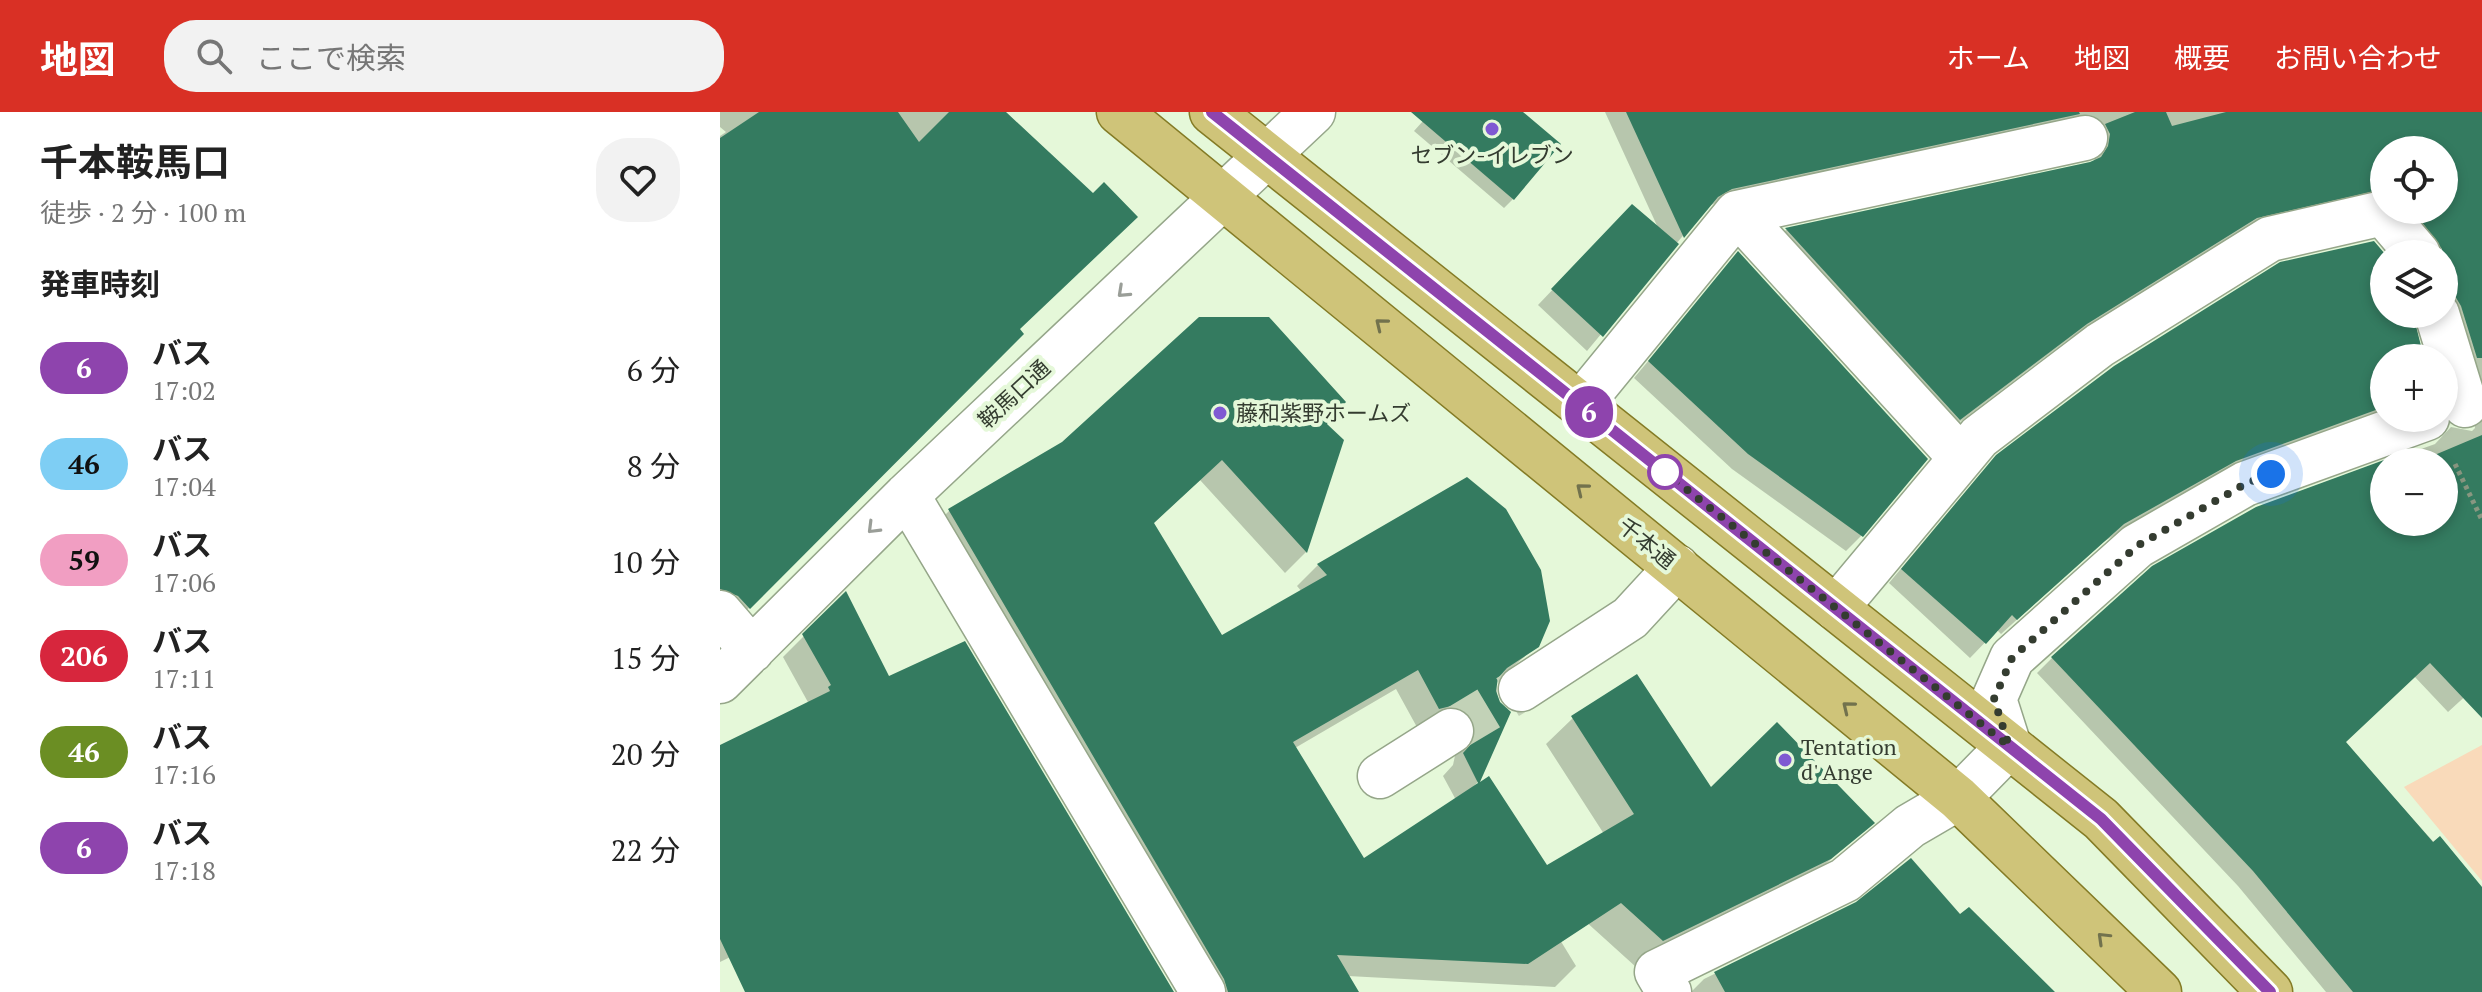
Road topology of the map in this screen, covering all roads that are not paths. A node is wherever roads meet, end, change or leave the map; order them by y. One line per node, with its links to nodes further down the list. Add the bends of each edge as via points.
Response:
1 (1119, 112): 6 (main road, 千本通)
2 (1212, 112): 5 (main road)
3 (1313, 112): 5 (street, 鞍馬口通)
4 (2085, 138): 7 (street)
5 (1267, 156): 6 (street, 鞍馬口通); 9 (main road)
6 (1224, 197): 12 (street, 鞍馬口通, one-way to 12); 13 (main road, 千本通, one-way to 6)
7 (1737, 213): 9 (street); 11 (street)
8 (2406, 240): 11 (street, via 2383,213 2270,239 2100,345 1979,437)
9 (1580, 405): 14 (main road)
10 (2389, 432): 20 (street, via 2245,484 2137,546 2012,658 1994,699)
11 (1961, 458): 14 (street)
12 (907, 495): 16 (street, 鞍馬口通, one-way to 16); 23 (street)
13 (1677, 567): 18 (street, via 1630,618); 22 (main road, 千本通, one-way to 13)
14 (1836, 608): 20 (main road)
15 (720, 613): 16 (street)
16 (752, 650): 17 (street, 鞍馬口通)
17 (720, 681)
18 (1521, 689)
19 (1451, 731): 21 (street)
20 (2009, 746): 22 (street); 26 (main road, via 2101,819)
21 (1380, 776)
22 (1958, 798): 24 (street, via 1910,826 1845,880 1657,972); 25 (main road, 千本通, one-way to 22)
23 (1191, 988)
24 (1669, 992)
25 (2158, 992)
26 (2270, 992)

